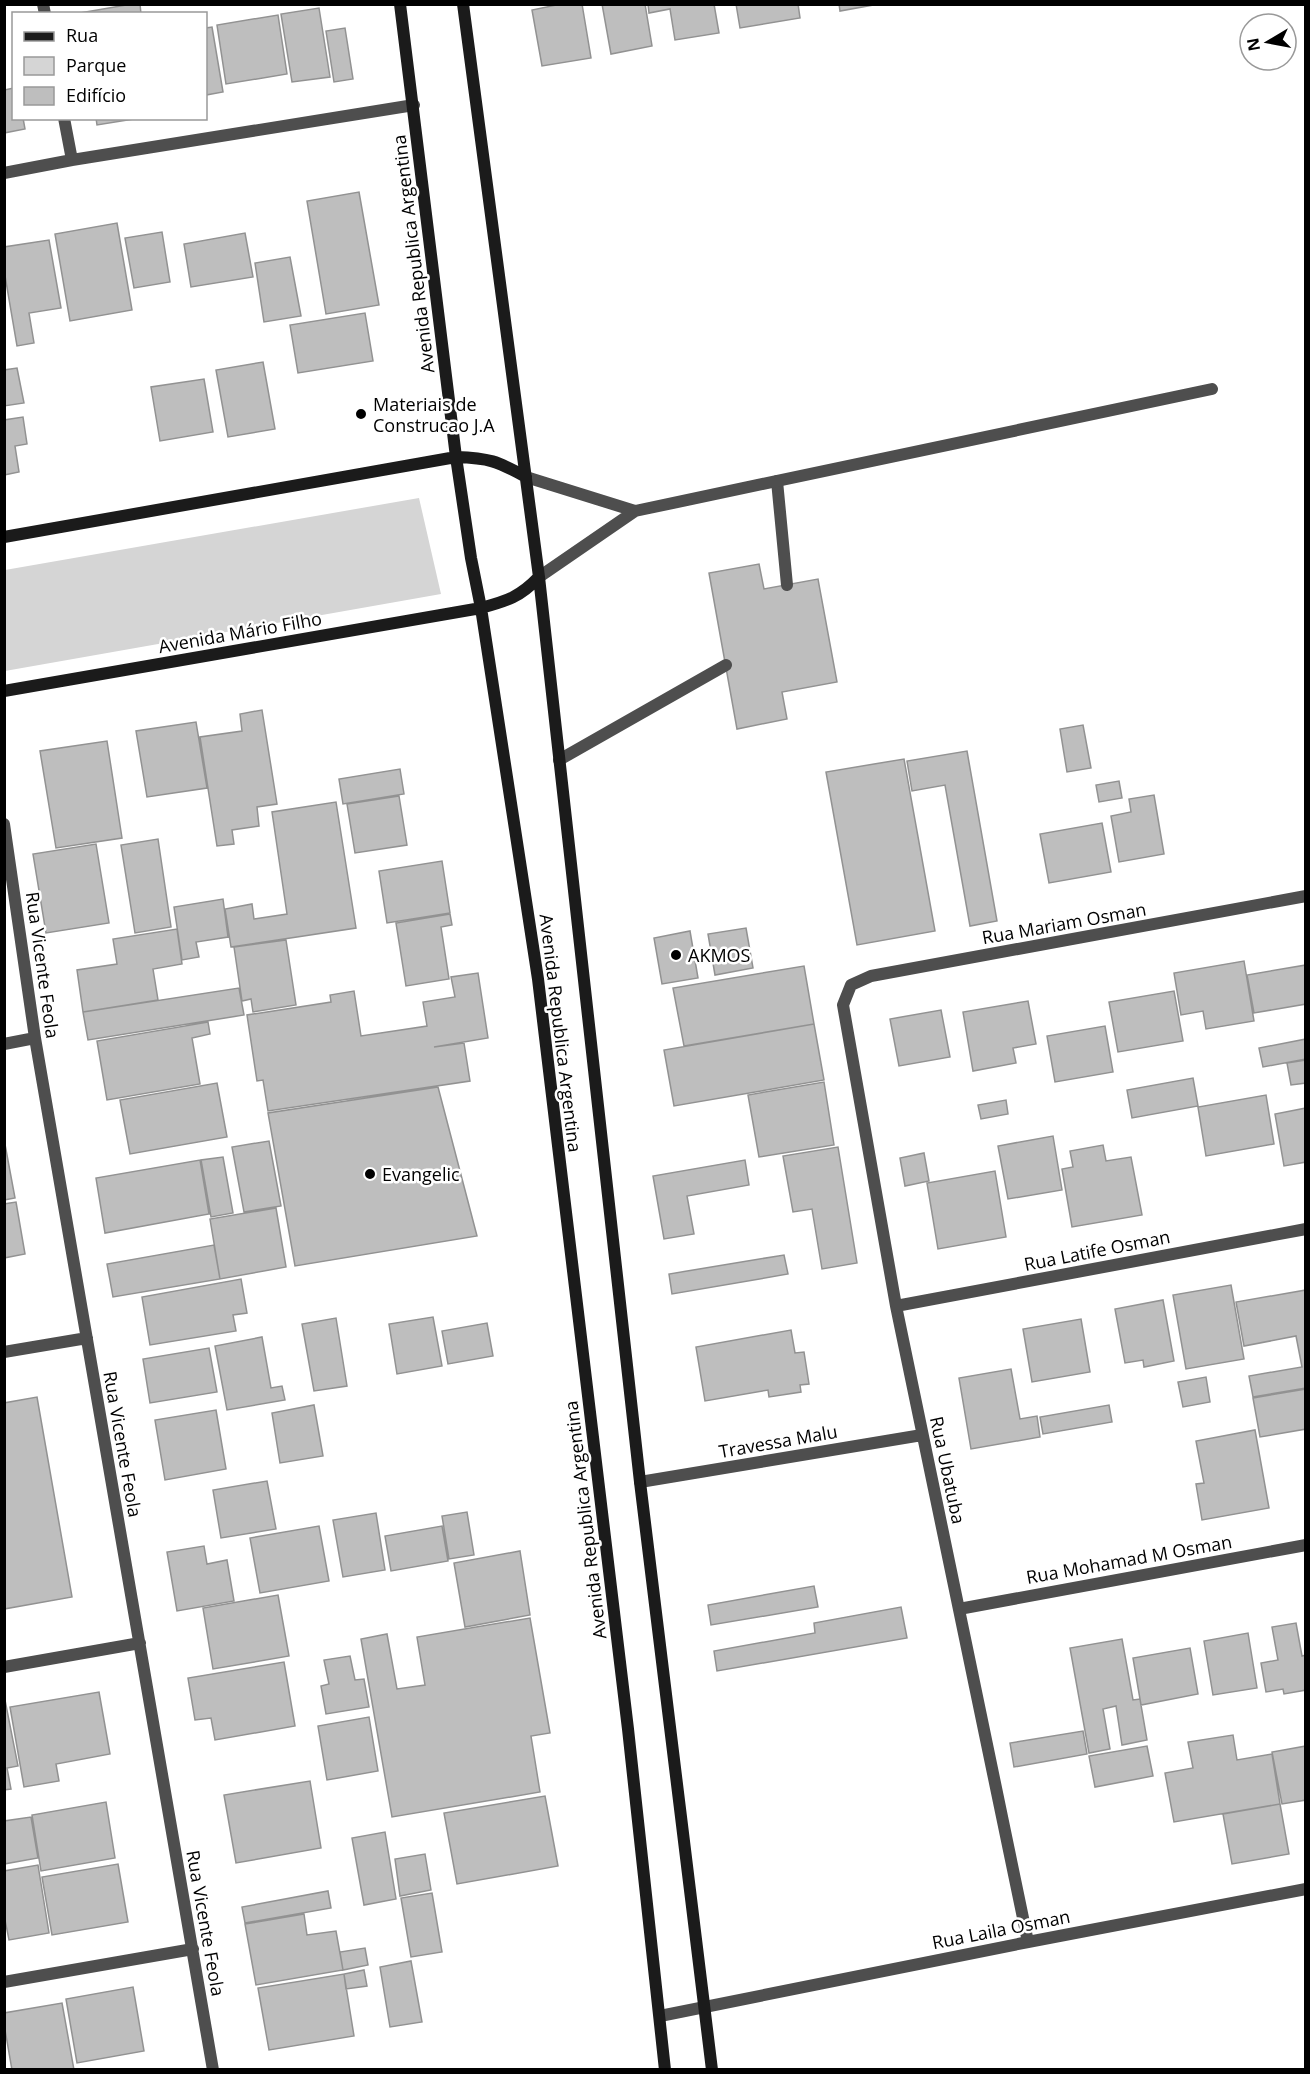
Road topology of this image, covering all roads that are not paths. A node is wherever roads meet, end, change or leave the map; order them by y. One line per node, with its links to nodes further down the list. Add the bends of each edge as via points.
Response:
1 (400, 4): 3 (main road, Avenida Republica Argentina)
2 (463, 4): 9 (main road, Avenida Republica Argentina)
3 (414, 105): 5 (street); 8 (main road, Avenida Republica Argentina)
4 (64, 120): 5 (street)
5 (72, 160): 6 (street)
6 (4, 173)
7 (1212, 389): 10 (street)
8 (456, 457): 9 (main road, via 500,462); 12 (main road); 15 (main road, Avenida Republica Argentina)
9 (526, 477): 11 (street); 13 (main road, Avenida Republica Argentina)
10 (777, 481): 11 (street); 14 (street)
11 (635, 511): 13 (street)
12 (4, 537)
13 (539, 577): 15 (main road, Avenida Mário Filho, via 520,595); 18 (main road, Avenida Republica Argentina)
14 (787, 585)
15 (481, 608): 17 (main road, Avenida Mário Filho); 39 (main road, Avenida Republica Argentina, via 538,979)
16 (726, 665): 18 (street)
17 (4, 692)
18 (559, 760): 29 (main road, Avenida Republica Argentina)
19 (4, 824): 22 (street, Rua Vicente Feola)
20 (1305, 896): 21 (street, Rua Mariam Osman, via 871,976 851,985)
21 (843, 1005): 25 (street, Rua Ubatuba)
22 (35, 1038): 23 (street); 26 (street, Rua Vicente Feola)
23 (4, 1044)
24 (1305, 1229): 25 (street, Rua Latife Osman)
25 (896, 1306): 28 (street, Rua Ubatuba)
26 (87, 1338): 27 (street); 32 (street, Rua Vicente Feola)
27 (4, 1353)
28 (922, 1435): 29 (street, Travessa Malu); 31 (street, Rua Ubatuba)
29 (640, 1482): 38 (main road, Avenida Republica Argentina)
30 (1305, 1545): 31 (street, Rua Mohamad M Osman)
31 (959, 1609): 35 (street, Rua Ubatuba)
32 (140, 1643): 33 (street); 36 (street, Rua Vicente Feola)
33 (4, 1667)
34 (1305, 1889): 35 (street, Rua Laila Osman)
35 (1028, 1942): 38 (street, Rua Laila Osman)
36 (193, 1949): 37 (street); 40 (street, Rua Vicente Feola)
37 (4, 1982)
38 (704, 2008): 39 (street, Rua Laila Osman); 42 (main road, Avenida Republica Argentina)
39 (660, 2016): 41 (main road, Avenida Republica Argentina)
40 (213, 2070)
41 (665, 2070)
42 (712, 2070)

